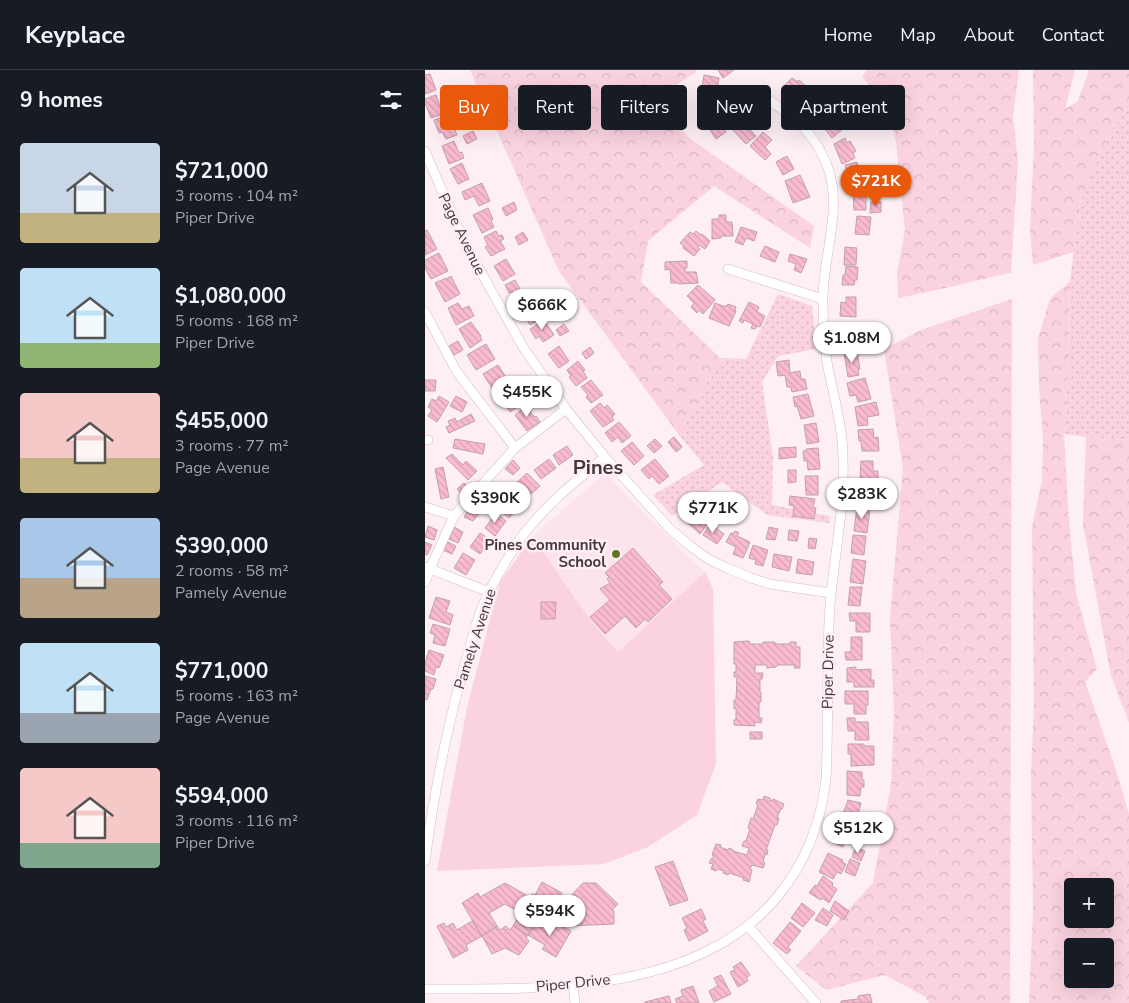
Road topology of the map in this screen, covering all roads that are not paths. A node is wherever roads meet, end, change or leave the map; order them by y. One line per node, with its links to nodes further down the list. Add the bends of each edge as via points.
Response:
1 (771, 102): 4 (street, Piper Drive, via 797,121 819,148 833,186 834,204)
2 (425, 151): 6 (street, Page Avenue, via 464,242 523,347)
3 (728, 269): 4 (street)
4 (823, 299): 14 (street, Piper Drive, via 826,354 839,414 843,457 842,505)
5 (425, 312): 7 (street, via 457,372)
6 (566, 409): 7 (street); 8 (street, Page Avenue)
7 (515, 448): 10 (street)
8 (605, 457): 13 (street, Pamely Avenue, via 539,516 519,541); 14 (street, Page Avenue, via 670,529 708,559 759,581)
9 (425, 507): 10 (street)
10 (454, 516): 11 (street)
11 (428, 567): 12 (street); 13 (street)
12 (425, 582)
13 (489, 592): 15 (street, Pamely Avenue, via 471,642 453,711)
14 (831, 593): 16 (street, Piper Drive, via 827,766 823,803 814,834 795,874)
15 (425, 861)
16 (748, 926): 17 (street, Piper Drive, via 690,960 623,978); 20 (street)
17 (573, 985): 18 (street, Piper Drive, via 519,989); 19 (street)
18 (425, 989)
19 (575, 1003)
20 (817, 1003)

